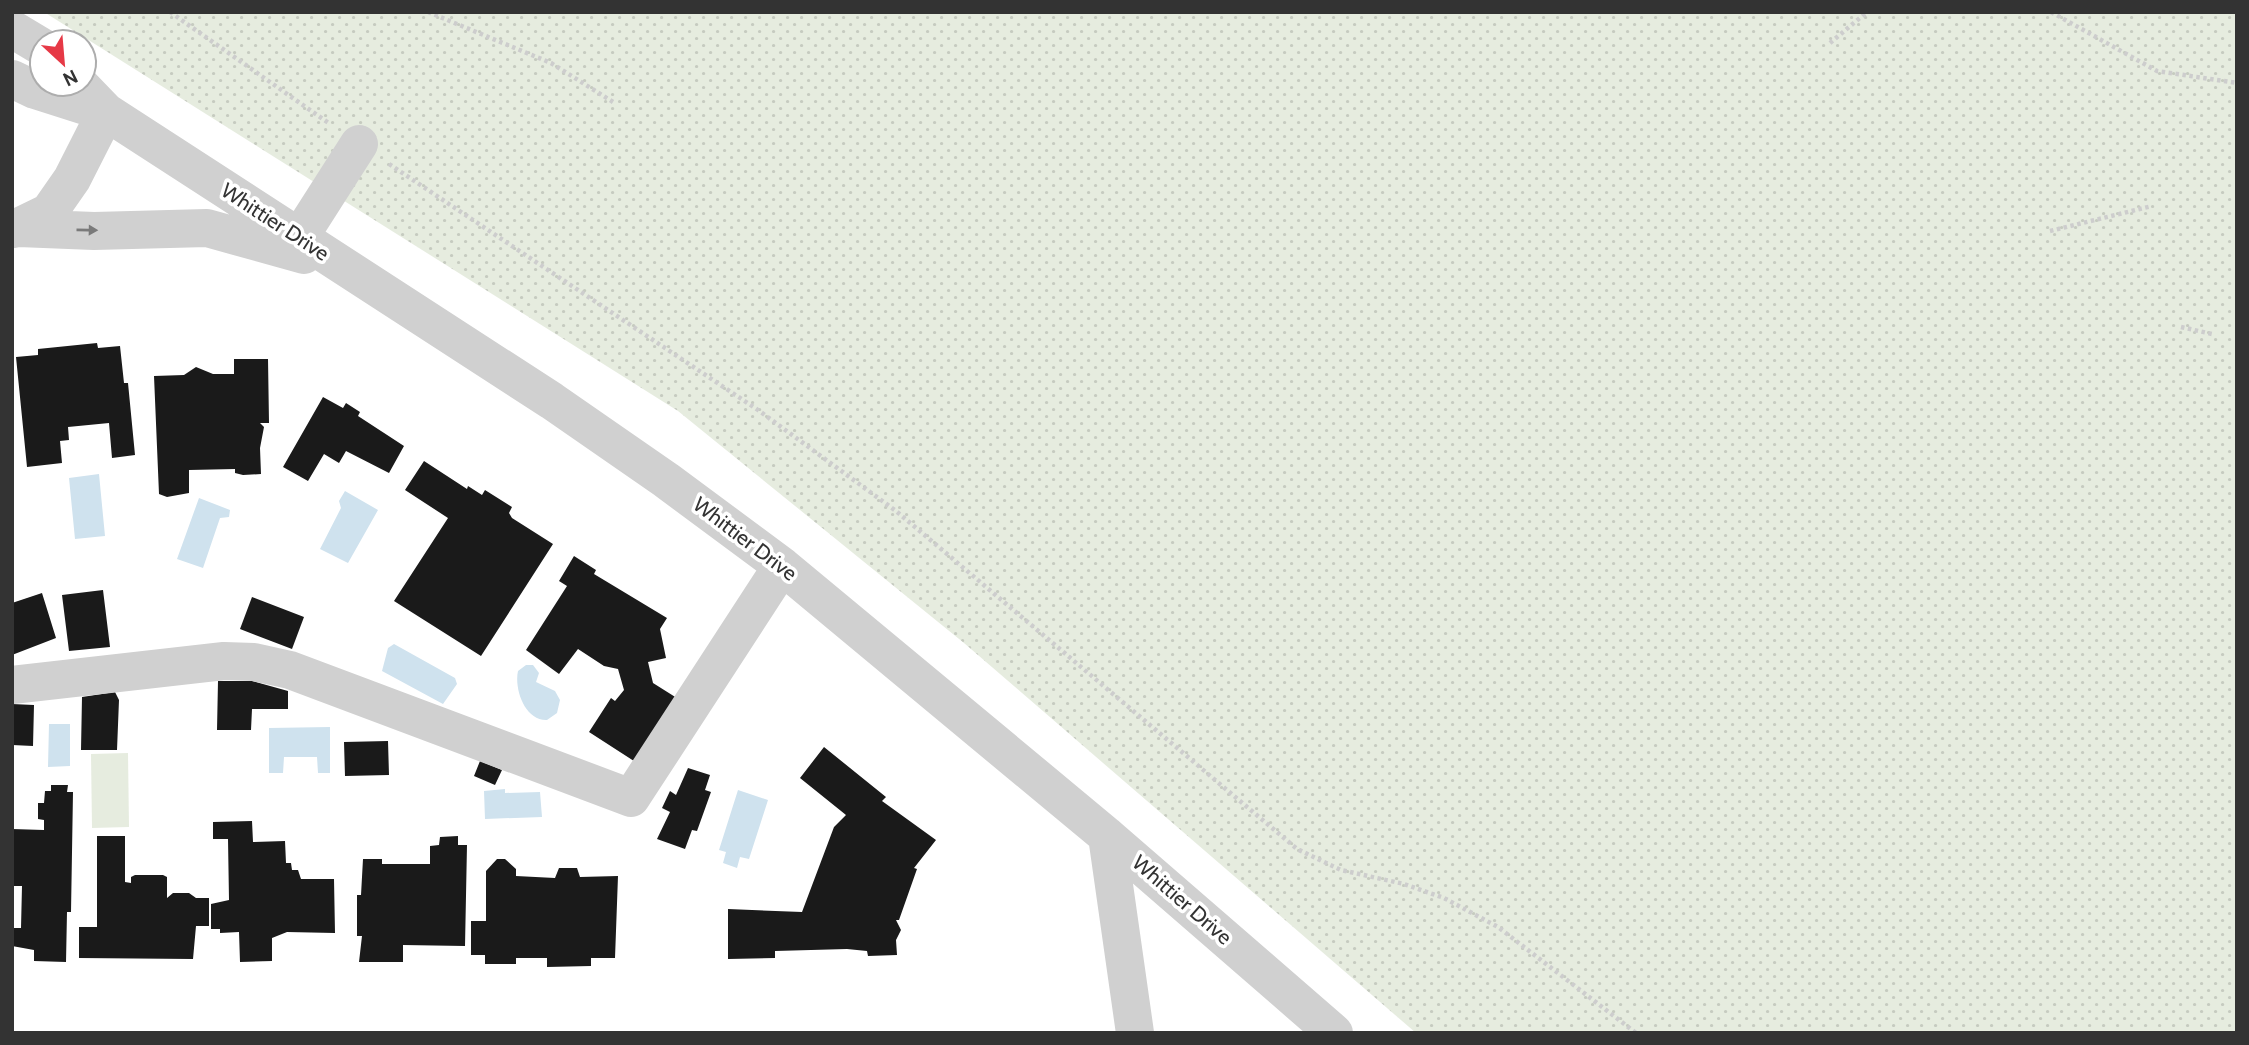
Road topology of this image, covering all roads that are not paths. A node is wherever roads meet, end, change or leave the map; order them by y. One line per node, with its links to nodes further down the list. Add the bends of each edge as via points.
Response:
1 (12, 29): 2 (street)
2 (28, 39)
3 (12, 79): 5 (street, Whittier Drive)
4 (92, 98): 5 (street, Whittier Drive)
5 (106, 113): 7 (street, via 49,212); 8 (street, Whittier Drive)
6 (359, 145): 8 (street)
7 (16, 229): 9 (street, one-way to 9, via 207,228)
8 (299, 237): 9 (street, Whittier Drive)
9 (343, 266): 10 (street, Whittier Drive, via 552,401)
10 (782, 566): 11 (street, via 631,798 290,670 254,662 224,661); 12 (street, Whittier Drive)
11 (12, 685)
12 (1107, 836): 13 (street); 14 (street, Whittier Drive)
13 (1135, 1033)
14 (1334, 1033)

